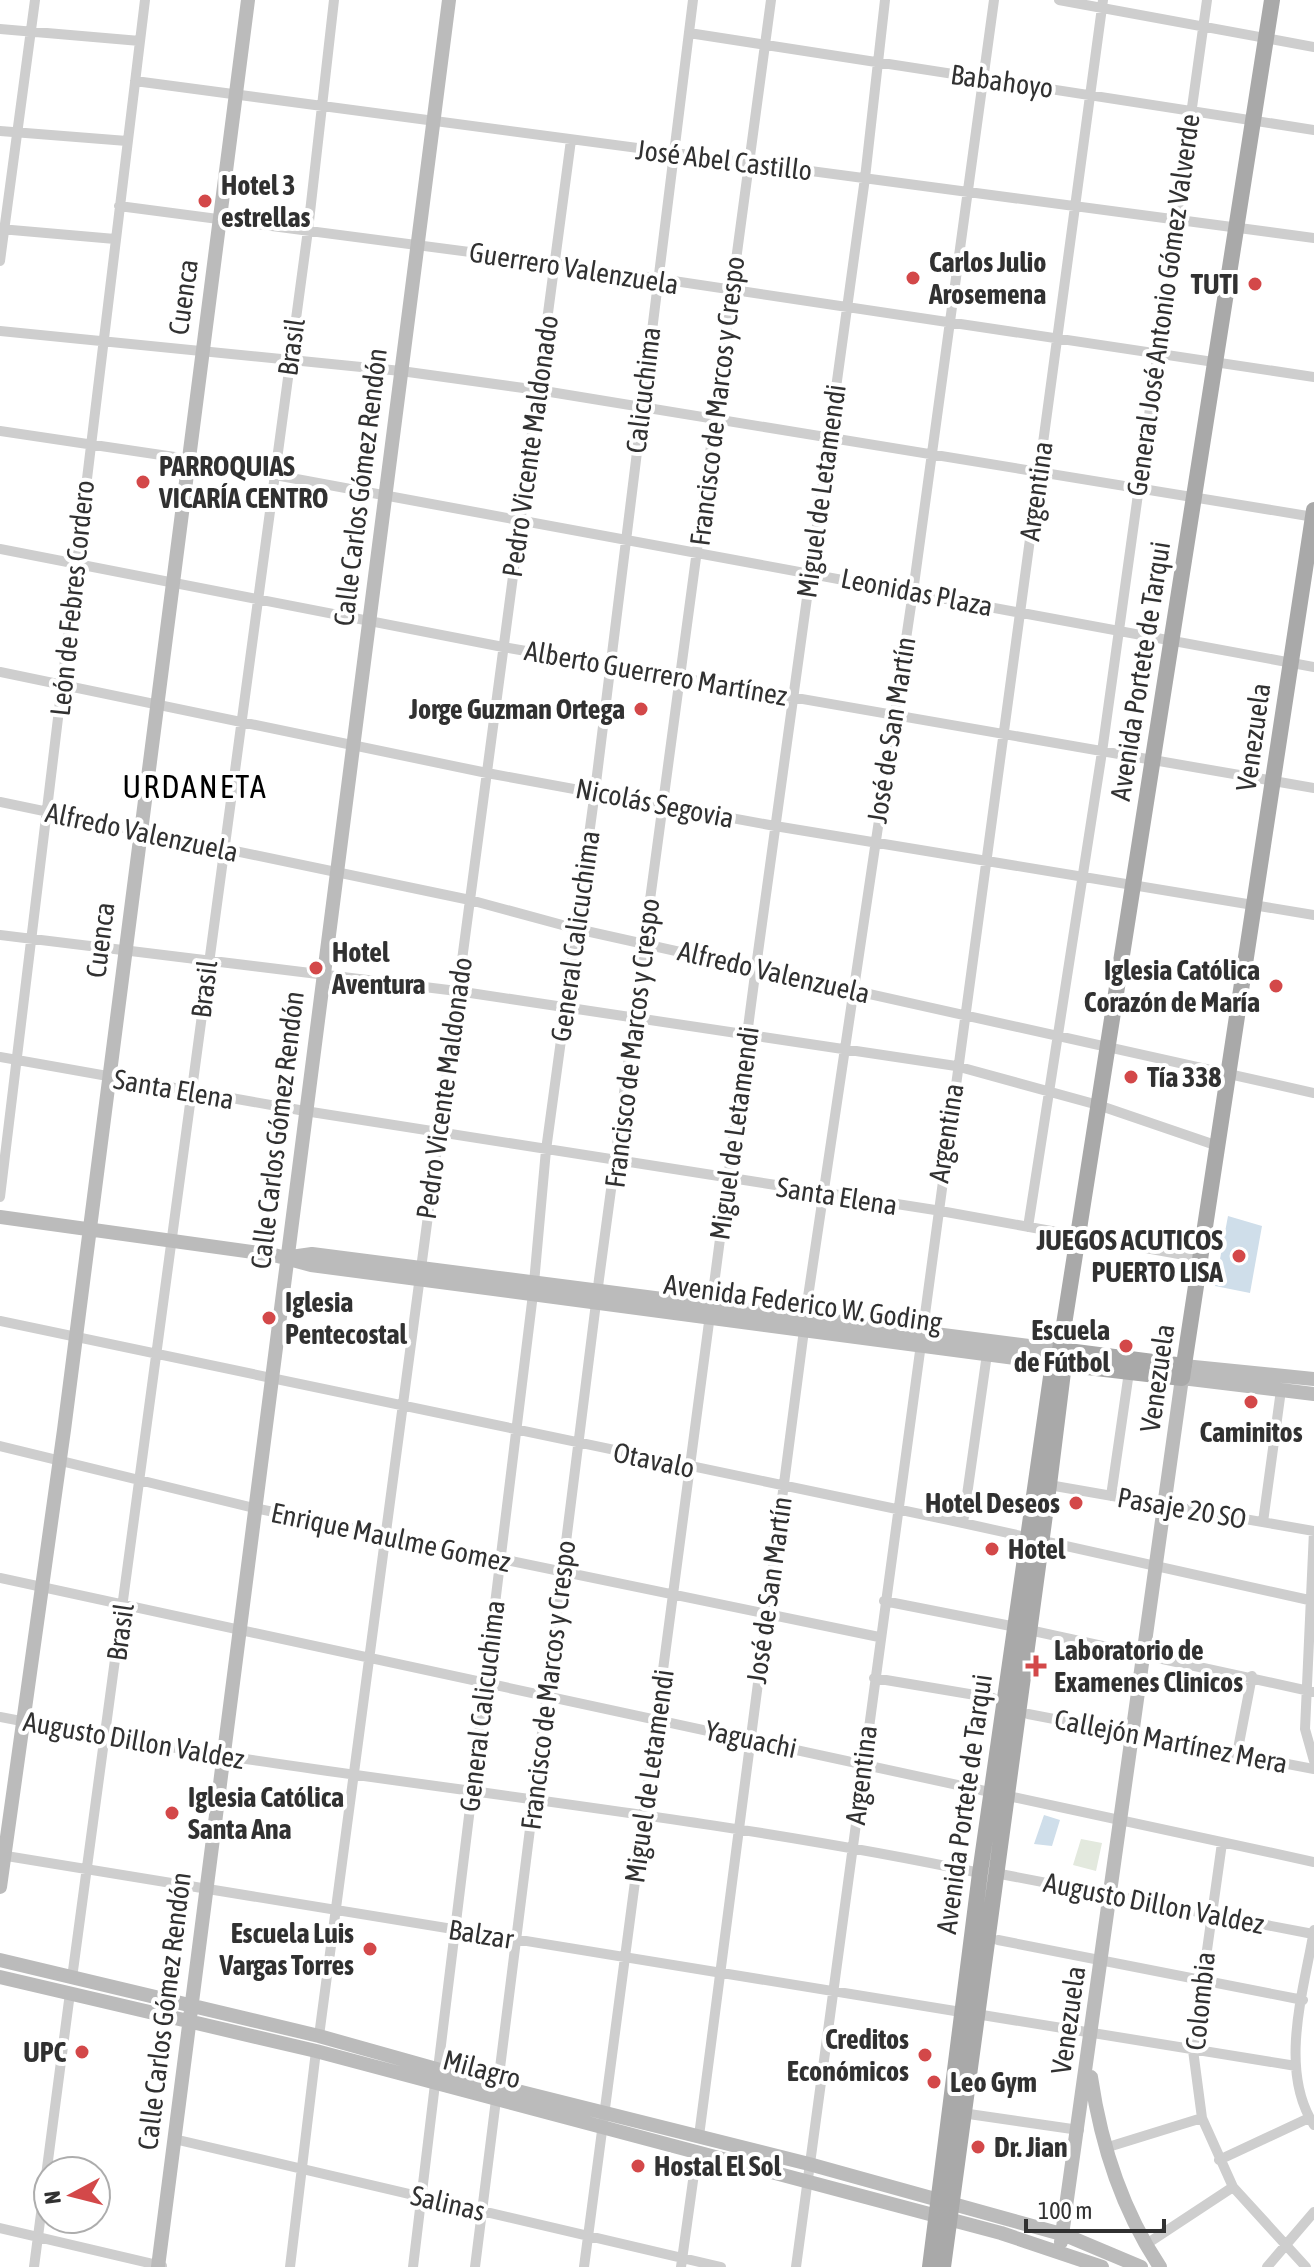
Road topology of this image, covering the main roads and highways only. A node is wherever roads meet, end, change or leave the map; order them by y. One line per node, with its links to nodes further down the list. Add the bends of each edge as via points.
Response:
1 (248, 0): 7 (main road, Cuenca)
2 (449, 0): 8 (main road, Calle Carlos Gómez Rendón)
3 (1272, 0): 10 (main road, Avenida Portete de Tarqui)
4 (1314, 510): 5 (main road, Venezuela)
5 (1314, 517): 11 (main road, Venezuela)
6 (0, 1217): 7 (main road, Avenida Federico W. Goding)
7 (90, 1228): 8 (main road, Avenida Federico W. Goding); 15 (main road, Cuenca)
8 (286, 1257): 9 (main road, Avenida Federico W. Goding, via 311,1265 597,1295); 20 (main road, Calle Carlos Gómez Rendón)
9 (918, 1339): 10 (main road, Avenida Federico W. Goding); 10 (main road, Avenida Federico W. Goding, via 987,1354)
10 (1059, 1359): 11 (main road, Avenida Federico W. Goding); 11 (main road, Avenida Federico W. Goding, via 1129,1372); 14 (main road, Avenida Portete de Tarqui); 14 (main road, Avenida Portete de Tarqui, via 1049,1485)
11 (1183, 1372): 12 (main road, Avenida Federico W. Goding); 13 (main road, Avenida Federico W. Goding); 22 (main road, Venezuela)
12 (1314, 1379)
13 (1314, 1394)
14 (1035, 1540): 21 (main road, Avenida Portete de Tarqui)
15 (2, 1855): 16 (main road, Cuenca)
16 (0, 1887)
17 (0, 1960): 19 (main road, Milagro)
18 (0, 1977): 19 (main road, Milagro)
19 (71, 1986): 20 (main road, Milagro)
20 (190, 2013): 23 (main road, Milagro); 28 (main road, Calle Carlos Gómez Rendón, via 169,2138)
21 (969, 2013): 24 (main road, Avenida Portete de Tarqui); 24 (main road, Avenida Portete de Tarqui, via 962,2113)
22 (1088, 2062): 25 (main road, Venezuela); 33 (main road, via 1105,2148 1145,2245)
23 (698, 2144): 24 (main road, Milagro, via 807,2182); 24 (main road, via 809,2164)
24 (943, 2210): 25 (main road); 26 (main road); 29 (main road, Avenida Portete de Tarqui); 30 (main road, Avenida Portete de Tarqui)
25 (1065, 2235): 26 (main road); 32 (main road)
26 (1050, 2247): 27 (main road)
27 (1086, 2264): 31 (main road)
28 (160, 2266)
29 (930, 2267)
30 (943, 2267)
31 (1102, 2267)
32 (1141, 2267)
33 (1160, 2267)

